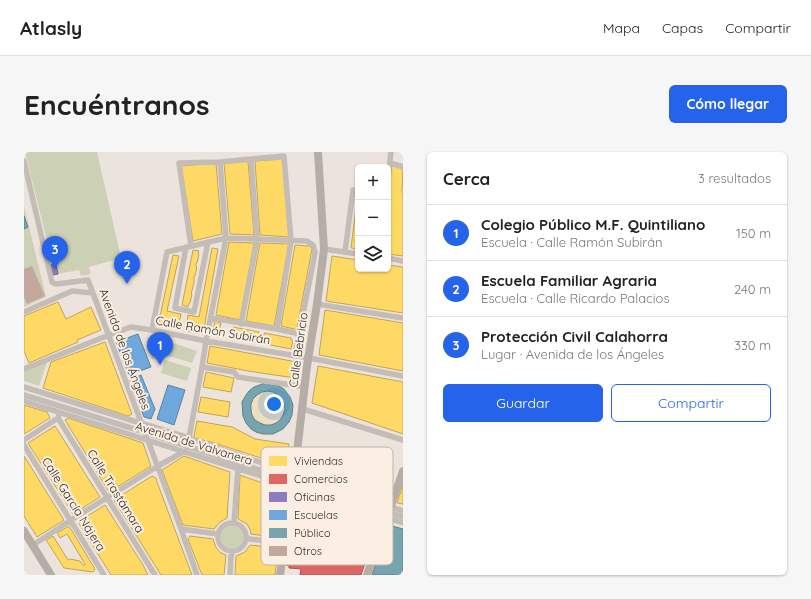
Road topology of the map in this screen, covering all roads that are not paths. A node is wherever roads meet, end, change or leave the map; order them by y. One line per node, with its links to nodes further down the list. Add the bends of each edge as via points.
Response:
1 (318, 152): 14 (street, Calle Bebricio)
2 (391, 152): 6 (street)
3 (251, 159): 5 (street); 10 (street); 11 (street, via 284,156)
4 (24, 161): 19 (street, Avenida de los Ángeles, via 52,282 56,284 88,280)
5 (220, 162): 9 (street); 13 (street, via 179,163)
6 (390, 163): 7 (street)
7 (403, 168)
8 (353, 190): 15 (street)
9 (226, 238): 10 (street); 12 (street); 22 (street)
10 (257, 240): 11 (street); 24 (street)
11 (291, 241): 25 (street); 27 (street, via 307,241 313,245 315,253)
12 (208, 242): 13 (street); 13 (street, via 194,312 175,308)
13 (188, 247): 26 (street, via 167,252)
14 (324, 249): 15 (street); 20 (street, Calle Bebricio)
15 (345, 252): 16 (street)
16 (355, 254)
17 (391, 259): 18 (street)
18 (403, 261)
19 (92, 293): 21 (street, via 72,291); 28 (street, Avenida de los Ángeles)
20 (317, 304): 23 (street); 31 (street, Calle Bebricio)
21 (24, 312)
22 (211, 318): 24 (street); 29 (street)
23 (403, 318)
24 (241, 324): 25 (street)
25 (277, 329): 27 (street)
26 (152, 330): 28 (street, Calle Ramón Subirán, via 131,327); 29 (street, Calle Ramón Subirán)
27 (300, 334): 30 (street)
28 (109, 335): 32 (street, Calle Ramón Subirán); 42 (street, Avenida de los Ángeles)
29 (206, 341): 30 (street, Calle Ramón Subirán); 33 (street)
30 (295, 355): 31 (street, Calle Ramón Subirán)
31 (309, 358): 34 (street, Calle Ramón Subirán); 35 (street, Calle Bebricio)
32 (25, 366)
33 (202, 367): 35 (street, via 234,372 238,377); 44 (street)
34 (403, 376)
35 (305, 387): 39 (street, Calle Bebricio)
36 (24, 388): 42 (street, Avenida de Valvanera)
37 (24, 395): 43 (street, Avenida de Valvanera)
38 (24, 401): 40 (street, Avenida de Valvanera)
39 (303, 409): 47 (street); 49 (street, Calle Bebricio)
40 (59, 412): 41 (street); 46 (street, Avenida de Valvanera)
41 (58, 418): 45 (street); 57 (street, Calle Trastámara)
42 (140, 422): 43 (street, Avenida de los Ángeles); 44 (street, Avenida de Valvanera)
43 (144, 432): 46 (street, Avenida de los Ángeles); 54 (street, Avenida de Valvanera)
44 (189, 438): 52 (street, Avenida de Valvanera)
45 (24, 440)
46 (147, 440): 50 (street, Avenida de Valvanera); 51 (street, Avenida de los Ángeles)
47 (403, 440)
48 (24, 445): 64 (street, Calle García Nájera)
49 (298, 447)
50 (185, 451): 51 (street); 53 (street, Avenida de Valvanera)
51 (158, 466): 57 (street); 67 (street, Avenida de los Ángeles)
52 (261, 467)
53 (238, 468): 56 (street, Avenida de Valvanera); 66 (street)
54 (261, 469)
55 (403, 471): 58 (street)
56 (261, 473)
57 (108, 498): 64 (street); 78 (street, Calle Trastámara)
58 (393, 498)
59 (403, 511): 60 (street, Avenida de Valvanera)
60 (393, 512)
61 (393, 514): 63 (street, Avenida de Valvanera)
62 (393, 515): 65 (street, Avenida de Valvanera)
63 (403, 517)
64 (71, 520): 72 (street); 77 (street, Calle García Nájera)
65 (403, 522)
66 (234, 523): 69 (street, via 222,527); 70 (street, via 244,529)
67 (181, 529): 69 (street); 79 (street, Avenida de los Ángeles)
68 (24, 531): 72 (street)
69 (218, 534): 73 (street, via 219,543)
70 (246, 537): 71 (street); 73 (street, via 244,545)
71 (261, 540)
72 (33, 545): 76 (street)
73 (233, 551): 80 (street)
74 (282, 565): 81 (street, Calle Bebricio)
75 (370, 565): 82 (street)
76 (51, 575)
77 (104, 575)
78 (155, 575)
79 (197, 575)
80 (230, 575)
81 (280, 575)
82 (367, 575)

